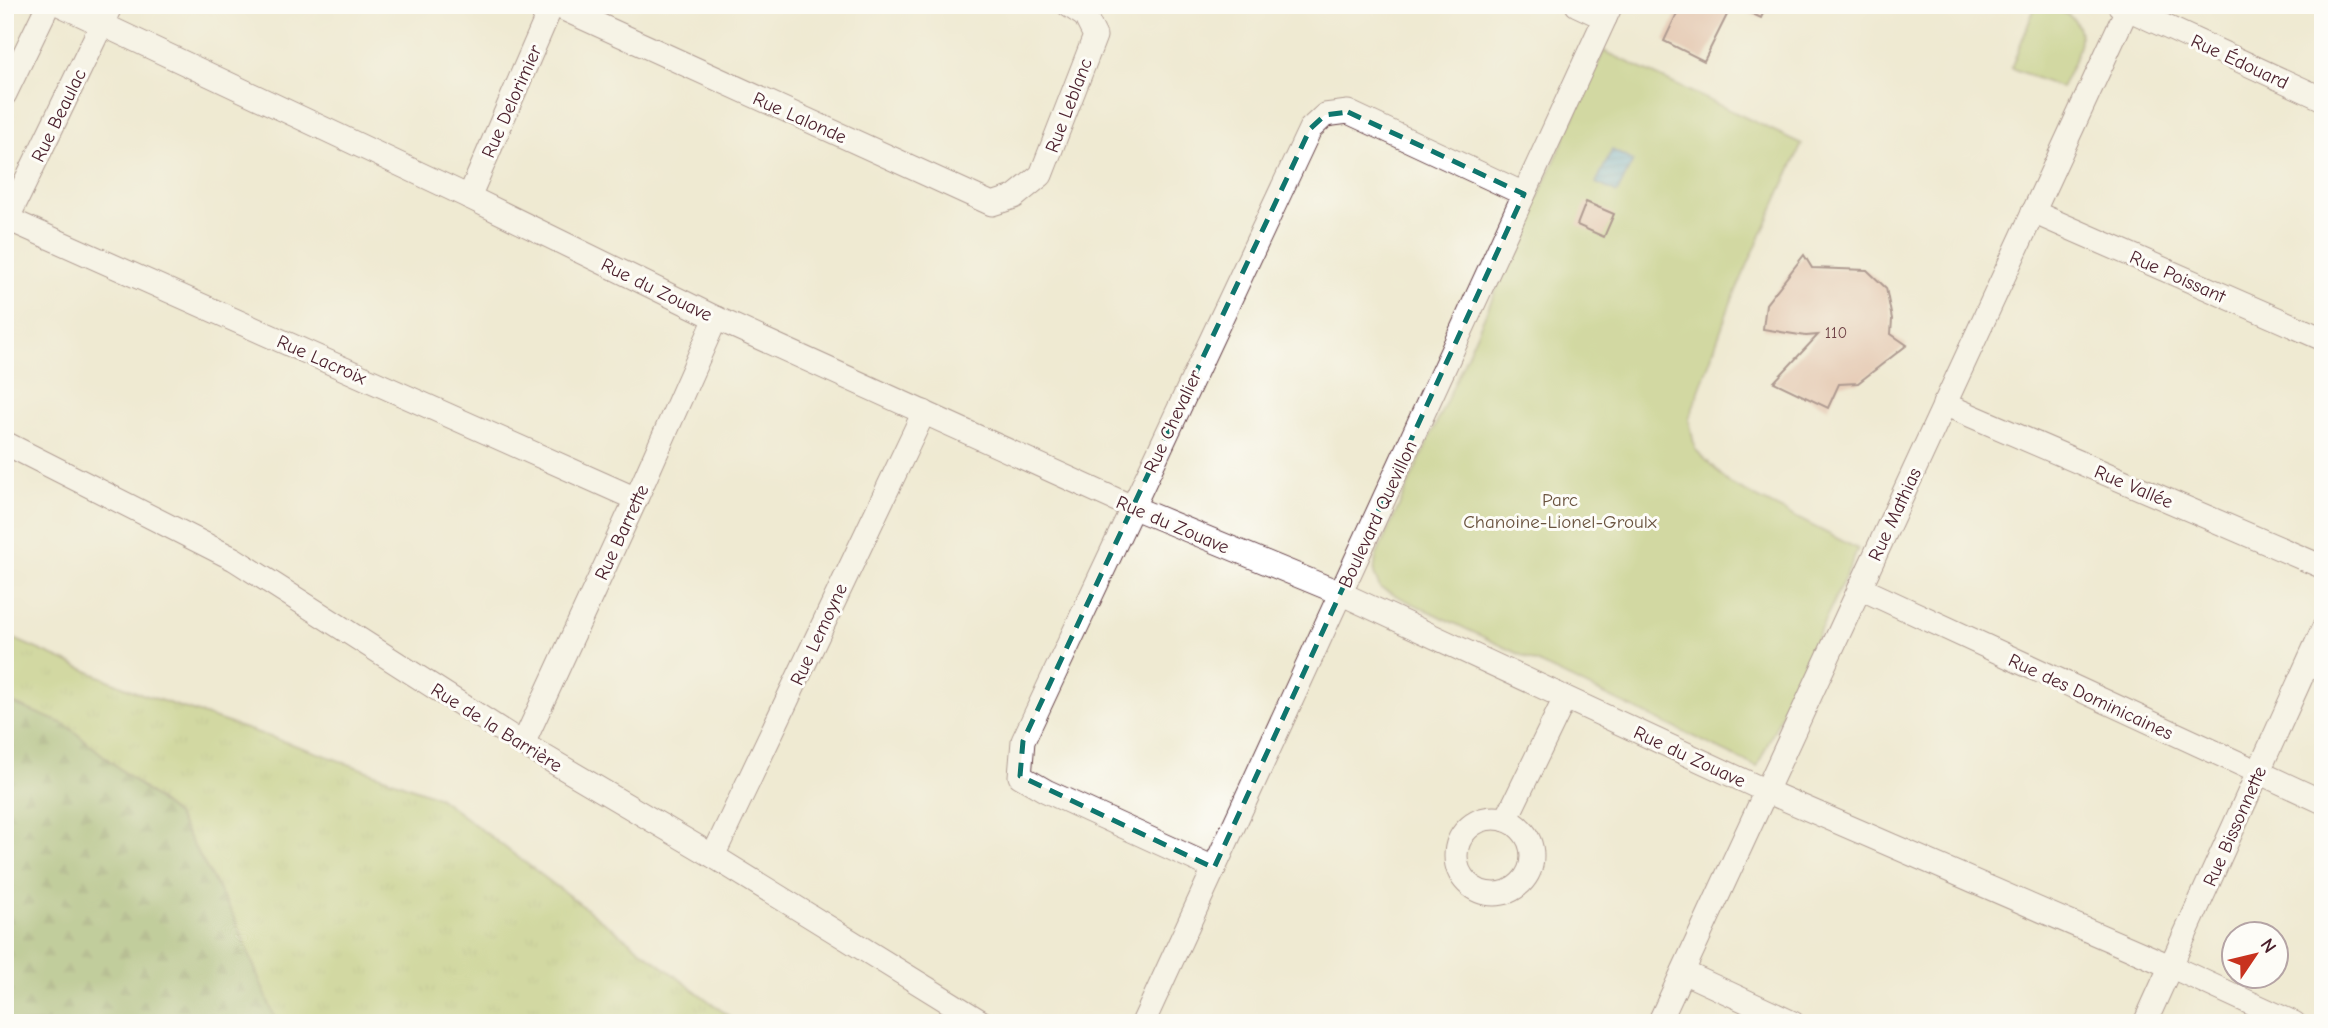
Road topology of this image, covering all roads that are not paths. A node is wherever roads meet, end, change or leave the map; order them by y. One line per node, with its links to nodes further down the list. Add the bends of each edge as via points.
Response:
1 (48, 5): 9 (street)
2 (61, 5): 8 (street, Rue du Zouave)
3 (554, 5): 11 (street, Rue Lalonde, via 992,204 1014,197); 13 (street, Rue Delorimier)
4 (1068, 5): 11 (street, Rue Leblanc, via 1085,16 1095,36)
5 (1577, 5): 7 (street)
6 (2125, 6): 10 (street, Rue Édouard); 14 (street, Rue Mathias)
7 (1608, 12): 12 (street, Boulevard Quevillon)
8 (107, 15): 13 (street, Rue du Zouave); 15 (street, Rue Beaulac)
9 (5, 94)
10 (2323, 99)
11 (1041, 175)
12 (1524, 194): 22 (street, Rue Chevalier, via 1348,112 1325,115 1310,129); 25 (street, Boulevard Quevillon)
13 (469, 197): 16 (street, Rue du Zouave)
14 (2033, 212): 17 (street, Rue Poissant); 18 (street, Rue Mathias)
15 (7, 221): 21 (street, Rue Lacroix)
16 (716, 318): 19 (street, Rue du Zouave); 21 (street, Rue Barrette)
17 (2323, 339)
18 (1944, 404): 23 (street, Rue Vallée); 24 (street, Rue Mathias)
19 (924, 412): 22 (street, Rue du Zouave); 33 (street, Rue Lemoyne)
20 (5, 443): 28 (street, Rue de la Barrière, via 234,559)
21 (636, 499): 28 (street, Rue Barrette)
22 (1132, 507): 25 (street, Rue du Zouave); 34 (street, Rue Chevalier, via 1023,741 1020,776)
23 (2323, 567)
24 (1860, 588): 29 (street, Rue des Dominicaines); 30 (street, Rue Mathias)
25 (1340, 593): 27 (street, Rue du Zouave); 34 (street, Boulevard Quevillon)
26 (2323, 629): 29 (street, Rue Bissonnette)
27 (1565, 698): 30 (street, Rue du Zouave); 32 (street)
28 (523, 744): 33 (street, Rue de la Barrière)
29 (2258, 773): 31 (street, Rue des Dominicaines); 35 (street, Rue Bissonnette)
30 (1766, 791): 35 (street, Rue du Zouave); 36 (street, Rue Mathias)
31 (2323, 802)
32 (1506, 820)
33 (713, 856): 37 (street, Rue de la Barrière)
34 (1214, 868): 38 (street, Boulevard Quevillon)
35 (2170, 966): 41 (street, Rue Bissonnette); 42 (street, Rue du Zouave)
36 (1683, 972): 39 (street, Rue Mathias); 40 (street)
37 (983, 1023)
38 (1143, 1023)
39 (1659, 1023)
40 (1793, 1023)
41 (2145, 1023)
42 (2294, 1023)

